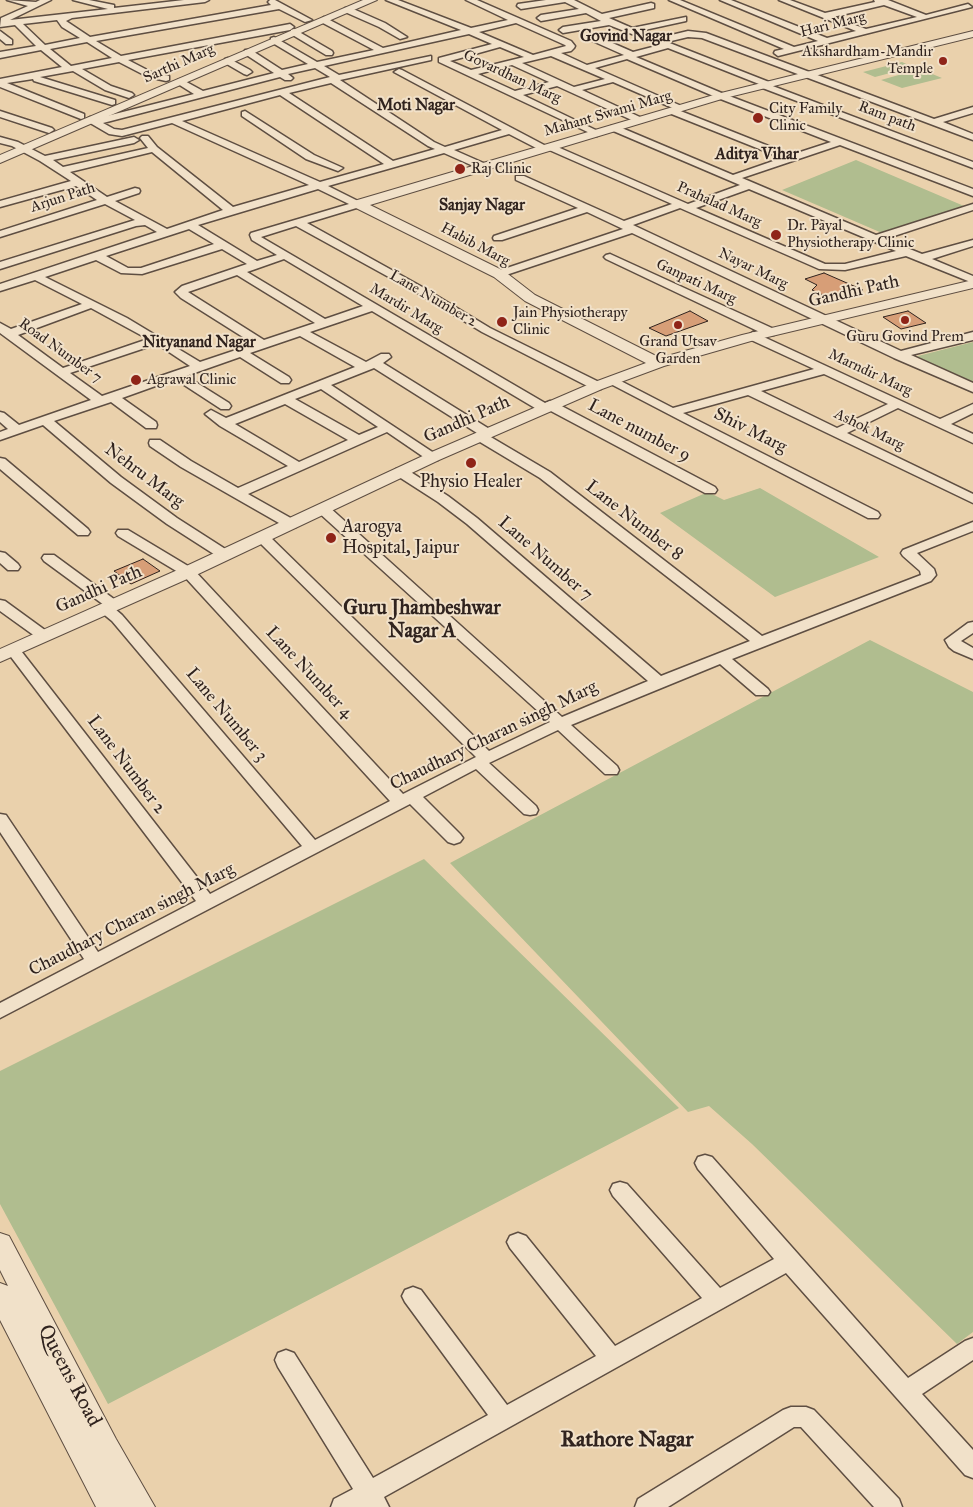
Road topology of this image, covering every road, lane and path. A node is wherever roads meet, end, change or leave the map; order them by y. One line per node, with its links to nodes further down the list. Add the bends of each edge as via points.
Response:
1 (11, 0): 23 (street)
2 (48, 0): 23 (street)
3 (77, 0): 21 (street)
4 (177, 0): 17 (street)
5 (204, 0): 17 (street); 33 (street)
6 (269, 0): 26 (street)
7 (372, 0): 22 (street)
8 (390, 0): 53 (street)
9 (470, 0): 44 (street)
10 (563, 0): 27 (street)
11 (585, 0): 15 (street)
12 (673, 0): 74 (street)
13 (746, 0): 18 (street)
14 (783, 0): 25 (street)
15 (570, 1): 31 (street, Ram path)
16 (882, 1): 34 (street); 36 (street)
17 (188, 2): 24 (street)
18 (728, 2): 67 (street)
19 (812, 2): 25 (street)
20 (955, 2): 29 (street)
21 (94, 3): 30 (street); 35 (street)
22 (353, 3): 40 (street); 41 (street); 62 (street)
23 (37, 5): 45 (street)
24 (166, 5): 30 (street); 43 (street)
25 (796, 5): 34 (street)
26 (280, 6): 32 (street); 40 (street)
27 (521, 6)
28 (651, 6): 42 (street)
29 (971, 8): 36 (street, Hari Marg)
30 (129, 9): 35 (street); 48 (street)
31 (587, 10): 37 (street); 42 (street, Ram path)
32 (239, 13): 33 (street); 61 (street)
33 (228, 15): 38 (street)
34 (825, 16): 55 (street)
35 (66, 17): 46 (street); 50 (street, via 61,20)
36 (925, 17): 55 (street, Hari Marg)
37 (542, 18)
38 (207, 19): 43 (street); 60 (street)
39 (683, 19): 52 (street)
40 (308, 20): 49 (street)
41 (324, 20): 49 (street); 75 (street)
42 (606, 20): 51 (street); 52 (street, Ram path)
43 (192, 21): 47 (street)
44 (515, 21): 53 (street); 78 (street, via 571,46)
45 (0, 23): 46 (street)
46 (18, 23): 64 (street)
47 (178, 24): 48 (street); 59 (street)
48 (159, 27): 57 (street)
49 (292, 29): 61 (street); 77 (street)
50 (74, 30): 54 (street); 65 (street)
51 (563, 30)
52 (632, 30): 66 (street, Ram path)
53 (472, 31): 70 (street); 75 (street)
54 (59, 32)
55 (863, 32): 67 (street, Hari Marg)
56 (0, 34): 68 (street)
57 (119, 34): 65 (street); 73 (street)
58 (973, 34): 97 (street, Mahant Swami Marg)
59 (199, 37): 60 (street); 73 (street)
60 (231, 37): 61 (street)
61 (269, 37): 76 (street, Sarthi Marg); 89 (street); 99 (street)
62 (403, 37)
63 (592, 37): 81 (street)
64 (31, 38): 68 (street); 72 (street)
65 (88, 39): 72 (street); 83 (street)
66 (658, 41): 71 (street, Ram path); 97 (street, via 688,34 703,35)
67 (826, 41): 74 (street, Hari Marg)
68 (5, 43)
69 (350, 44): 80 (street)
70 (501, 44): 82 (street); 95 (street, Govardhan Marg, via 442,60)
71 (669, 45): 81 (street); 106 (street, Ram path)
72 (44, 47): 86 (street); 91 (street)
73 (142, 48): 83 (street)
74 (792, 49): 79 (street, Hari Marg)
75 (381, 50): 80 (street)
76 (248, 52): 85 (street, Sarthi Marg); 96 (street)
77 (329, 53)
78 (552, 53): 82 (street); 90 (street)
79 (778, 53)
80 (366, 54): 89 (street)
81 (630, 56): 90 (street); 113 (street)
82 (532, 57): 88 (street)
83 (120, 58): 91 (street); 92 (street)
84 (428, 58): 100 (street)
85 (228, 61): 93 (street); 103 (street, Sarthi Marg)
86 (3, 62): 98 (street)
87 (158, 62): 92 (street)
88 (512, 62): 95 (street); 105 (street)
89 (316, 65): 96 (street); 100 (street)
90 (588, 67): 102 (street)
91 (72, 68): 98 (street); 111 (street, via 108,88)
92 (134, 68): 99 (street)
93 (247, 72)
94 (398, 72): 132 (street, Prahalad Marg)
95 (470, 73): 110 (street, Govardhan Marg)
96 (281, 74): 107 (street); 112 (street)
97 (805, 74): 106 (street, Mahant Swami Marg); 121 (street)
98 (20, 78): 104 (street)
99 (166, 78): 111 (street)
100 (335, 78): 107 (street); 143 (street, via 421,138)
101 (38, 79): 116 (street)
102 (615, 79): 108 (street); 118 (street)
103 (181, 82): 112 (street); 114 (street, Sarthi Marg)
104 (0, 83): 123 (street)
105 (557, 83): 108 (street); 110 (street)
106 (764, 85): 113 (street, Mahant Swami Marg); 128 (street, Ram path)
107 (303, 88): 109 (street)
108 (572, 90): 124 (street)
109 (283, 93): 115 (street); 125 (street)
110 (516, 94): 134 (street, Govardhan Marg)
111 (129, 95): 114 (street); 116 (street)
112 (203, 95): 123 (street)
113 (721, 96): 118 (street, Mahant Swami Marg); 138 (street)
114 (144, 98): 123 (street, Sarthi Marg)
115 (297, 101): 117 (street); 148 (street)
116 (112, 102): 123 (street)
117 (280, 105)
118 (677, 109): 124 (street, Mahant Swami Marg); 145 (street)
119 (262, 110): 151 (street, via 241,115 310,157)
120 (973, 110): 126 (street)
121 (909, 113): 126 (street); 128 (street)
122 (0, 114): 131 (street)
123 (89, 120): 125 (street, via 116,134); 131 (street); 139 (street, Sarthi Marg)
124 (639, 120): 130 (street, Mahant Swami Marg)
125 (175, 121): 129 (street, Habib Marg)
126 (934, 122): 135 (street)
127 (208, 123): 129 (street)
128 (871, 126): 137 (street, Ram path)
129 (189, 128): 133 (street); 157 (street, Habib Marg)
130 (614, 128): 134 (street, Mahant Swami Marg); 154 (street)
131 (49, 130): 139 (street)
132 (510, 131): 140 (street, Prahalad Marg); 143 (street)
133 (171, 132)
134 (597, 133): 140 (street, Mahant Swami Marg)
135 (973, 137)
136 (0, 140): 139 (street)
137 (908, 141): 144 (street); 149 (street, Ram path)
138 (839, 142): 144 (street); 145 (street)
139 (20, 147): 142 (street); 146 (street, Sarthi Marg); 147 (street)
140 (547, 148): 150 (street, Mahant Swami Marg); 163 (street, Prahalad Marg)
141 (154, 149): 147 (street, via 149,137); 152 (street); 166 (street)
142 (0, 150)
143 (444, 150): 148 (street); 150 (street)
144 (872, 154): 159 (street)
145 (790, 158): 154 (street)
146 (0, 159)
147 (44, 159): 152 (street)
148 (392, 164): 157 (street)
149 (973, 166)
150 (484, 167): 162 (street, Mahant Swami Marg)
151 (338, 168)
152 (64, 170): 155 (street)
153 (520, 178): 165 (street, Nayar Marg)
154 (733, 178): 156 (street)
155 (77, 181): 160 (street); 161 (street)
156 (750, 185): 163 (street); 175 (street)
157 (318, 186): 162 (street, Habib Marg); 166 (street)
158 (136, 191): 160 (street, Arjun Path)
159 (973, 193)
160 (105, 200): 167 (street); 172 (street, Arjun Path)
161 (2, 202)
162 (359, 204): 168 (street, Mahant Swami Marg); 186 (street, Habib Marg)
163 (685, 206): 170 (street); 178 (street, Prahalad Marg, via 822,267 845,268)
164 (973, 207): 175 (street)
165 (585, 209): 170 (street, Nayar Marg); 174 (street)
166 (231, 212): 169 (street)
167 (147, 222): 171 (street); 184 (street)
168 (297, 222): 173 (street, Mahant Swami Marg); 211 (street, Lane Number 2, via 486,330)
169 (190, 225): 171 (street); 177 (street)
170 (629, 227): 186 (street); 193 (street, Nayar Marg)
171 (166, 233): 179 (street)
172 (0, 234)
173 (255, 235): 180 (street, Mardir Marg)
174 (498, 238)
175 (877, 238): 178 (street)
176 (973, 242): 182 (street)
177 (223, 245): 179 (street, via 132,272); 183 (street)
178 (908, 252): 182 (street)
179 (95, 255): 187 (street)
180 (287, 255): 183 (street); 192 (street, Mardir Marg)
181 (610, 258): 197 (street, Ganpati Marg)
182 (922, 258): 188 (street)
183 (256, 265): 185 (street)
184 (0, 266)
185 (238, 271): 194 (street); 201 (street, via 181,292)
186 (498, 274): 205 (street, Habib Marg, via 530,298)
187 (35, 276): 190 (street); 191 (street)
188 (973, 280)
189 (973, 284): 193 (street, Gandhi Path)
190 (0, 288)
191 (92, 304): 195 (street); 200 (street)
192 (372, 306): 194 (street); 219 (street, Mardir Marg)
193 (823, 320): 197 (street, Gandhi Path); 203 (street, Nayar Marg)
194 (323, 323): 196 (street)
195 (4, 331): 208 (street, Road Number 7)
196 (300, 331): 201 (street); 204 (street, Lane Number 8)
197 (770, 332): 198 (street, Gandhi Path)
198 (753, 336): 205 (street, Gandhi Path); 207 (street, Marndir Marg)
199 (973, 336): 203 (street)
200 (158, 340): 206 (street); 208 (street)
201 (262, 344): 202 (street)
202 (240, 352): 206 (street); 210 (street)
203 (898, 354): 213 (street, Nayar Marg)
204 (375, 362): 212 (street); 231 (street, Lane Number 8)
205 (659, 363): 211 (street, Gandhi Path)
206 (199, 366): 209 (street)
207 (824, 370): 214 (street); 217 (street, Marndir Marg)
208 (62, 372): 216 (street, Road Number 7)
209 (177, 375): 216 (street); 218 (street)
210 (285, 380)
211 (604, 383): 219 (street, Gandhi Path); 221 (street, Shiv Marg)
212 (321, 384): 215 (street); 228 (street)
213 (973, 388)
214 (750, 391): 221 (street); 230 (street, Ashok Marg)
215 (286, 398): 225 (street); 234 (street)
216 (106, 399): 224 (street); 227 (street, Road Number 7)
217 (897, 404): 226 (street, Marndir Marg); 230 (street)
218 (225, 406)
219 (547, 407): 231 (street, Gandhi Path); 240 (street, Lane number 9)
220 (973, 408): 226 (street)
221 (673, 412): 244 (street, Shiv Marg)
222 (211, 414): 225 (street)
223 (0, 416): 229 (street)
224 (45, 420): 229 (street); 250 (street, Nehru Marg, via 116,480)
225 (225, 423): 238 (street)
226 (940, 424): 233 (street, Marndir Marg)
227 (151, 425)
228 (386, 428): 234 (street); 236 (street)
229 (18, 430): 232 (street)
230 (838, 432): 242 (street, Ashok Marg)
231 (483, 434): 236 (street, Gandhi Path); 259 (street, Lane Number 8, via 546,475)
232 (0, 436)
233 (973, 439)
234 (358, 440): 238 (street)
235 (155, 443): 241 (street)
236 (433, 457): 239 (street, Gandhi Path)
237 (0, 462): 247 (street)
238 (299, 467): 241 (street)
239 (401, 472): 243 (street, Gandhi Path); 263 (street, Lane Number 7, via 472,521)
240 (710, 490)
241 (239, 493): 245 (street)
242 (973, 499)
243 (323, 509): 245 (street, Gandhi Path); 265 (street)
244 (873, 515)
245 (291, 524): 249 (street, Gandhi Path)
246 (973, 526): 259 (street, Chaudhary Charan singh Marg, via 908,553 927,569 929,574 926,578)
247 (83, 532)
248 (123, 532): 254 (street, Lane Number 4)
249 (262, 537): 250 (street, Gandhi Path); 266 (street)
250 (225, 554): 254 (street, Gandhi Path)
251 (0, 556): 253 (street)
252 (49, 558): 256 (street, Lane Number 3)
253 (13, 567)
254 (188, 572): 256 (street, Gandhi Path); 268 (street, Lane Number 4)
255 (0, 604): 258 (street)
256 (109, 607): 258 (street, Gandhi Path); 272 (street, Lane Number 3)
257 (973, 626): 261 (street, via 953,640 959,648)
258 (44, 636): 260 (street, Gandhi Path)
259 (760, 642): 262 (street, Chaudhary Charan singh Marg)
260 (7, 653): 273 (street, Lane Number 2)
261 (973, 654)
262 (721, 657): 263 (street, Chaudhary Charan singh Marg); 264 (street)
263 (658, 682): 265 (street, Chaudhary Charan singh Marg)
264 (762, 692)
265 (559, 724): 266 (street, Chaudhary Charan singh Marg); 267 (street)
266 (483, 760): 268 (street, Chaudhary Charan singh Marg); 269 (street)
267 (611, 770)
268 (407, 799): 271 (street, Lane Number 4); 272 (street, Chaudhary Charan singh Marg)
269 (530, 810)
270 (0, 819): 274 (street)
271 (454, 838)
272 (313, 848): 273 (street, Chaudhary Charan singh Marg)
273 (207, 903): 274 (street, Chaudhary Charan singh Marg)
274 (95, 962): 275 (street, Chaudhary Charan singh Marg)
275 (0, 1011)
276 (705, 1163): 280 (street)
277 (620, 1190): 283 (street)
278 (518, 1242): 285 (street)
279 (0, 1244): 292 (street, Queens Road)
280 (789, 1261): 283 (street); 287 (street)
281 (0, 1294): 291 (street, Queens Road)
282 (412, 1296): 288 (street)
283 (717, 1300): 285 (street)
284 (973, 1348): 287 (street)
285 (611, 1358): 288 (street)
286 (286, 1360): 290 (street)
287 (906, 1392): 289 (street)
288 (503, 1418): 290 (street)
289 (973, 1467)
290 (372, 1500): 293 (street)
291 (112, 1507)
292 (140, 1507)
293 (344, 1507)
294 (647, 1507): 295 (street, via 791,1417 806,1417)
295 (890, 1507)

